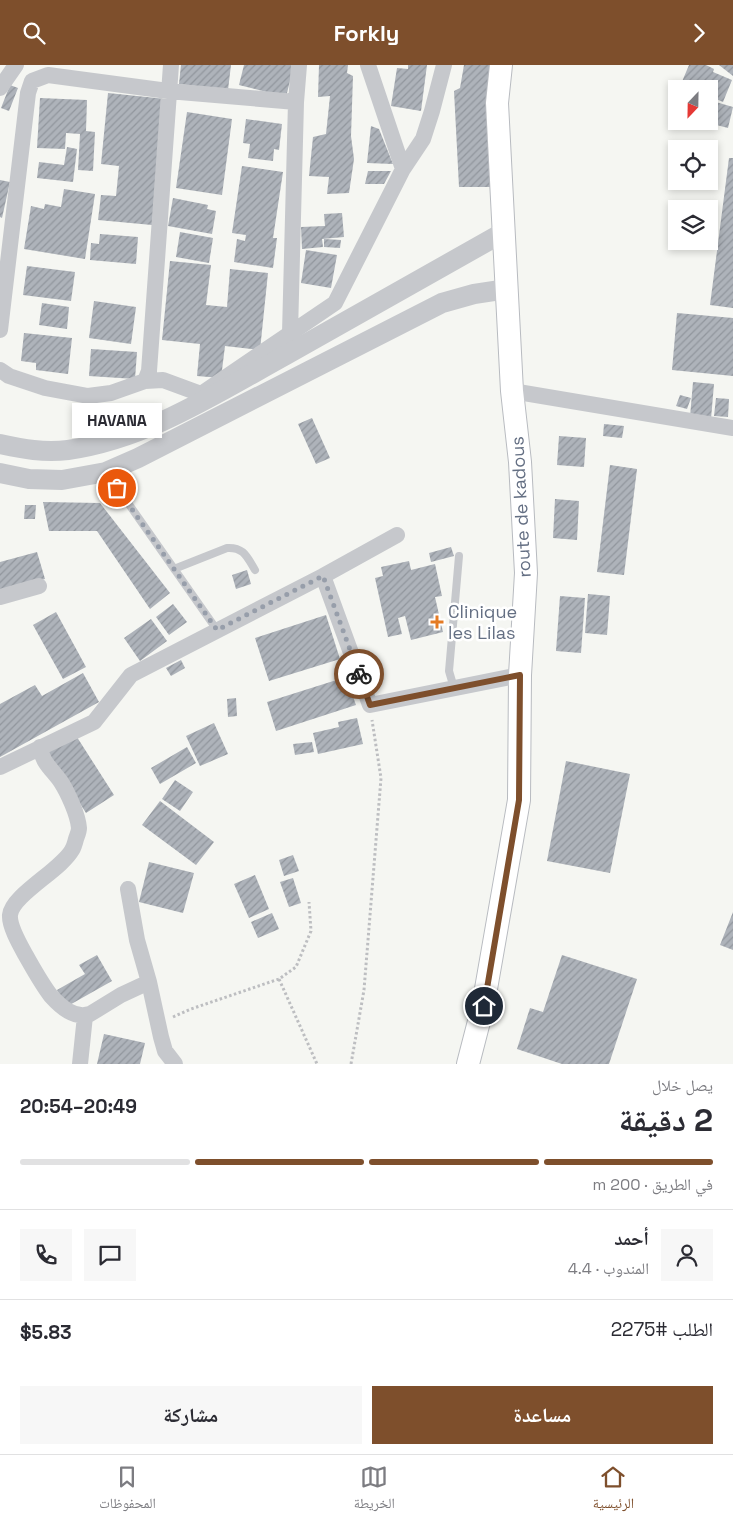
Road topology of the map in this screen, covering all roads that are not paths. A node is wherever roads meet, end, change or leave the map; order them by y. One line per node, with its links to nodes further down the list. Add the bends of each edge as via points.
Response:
1 (16, 65): 8 (street)
2 (171, 65): 9 (street)
3 (299, 65): 10 (street)
4 (368, 65): 11 (street)
5 (378, 65): 11 (street)
6 (444, 65): 11 (street, via 423,139)
7 (501, 65): 12 (main road, route de kadous, via 497,103)
8 (0, 88)
9 (168, 91): 10 (street); 14 (street, via 48,75 32,81); 17 (street)
10 (296, 103): 15 (street)
11 (403, 169): 15 (street, via 334,303)
12 (504, 232): 13 (main road, route de kadous); 20 (street, via 200,403 142,430 103,443 67,450 32,451)
13 (507, 289): 18 (main road, route de kadous); 21 (street, via 442,303)
14 (0, 330)
15 (290, 333): 17 (street, via 201,394 163,380)
16 (0, 370): 17 (street, via 45,388 88,396 111,393)
17 (145, 381)
18 (512, 391): 19 (street); 31 (main road, route de kadous, via 520,462 526,573)
19 (733, 428)
20 (0, 444)
21 (106, 472): 22 (street, via 62,480); 25 (lane)
22 (1, 476)
23 (397, 535): 27 (street)
24 (459, 556): 32 (lane, via 449,671)
25 (174, 569): 26 (lane, via 233,548 244,553); 30 (lane)
26 (255, 570)
27 (323, 576): 30 (street); 32 (street, via 370,705)
28 (39, 586): 29 (street)
29 (0, 597)
30 (217, 630): 33 (street, via 131,675 94,722)
31 (520, 675): 32 (street); 40 (main road, route de kadous, via 519,800 484,1006)
32 (454, 688)
33 (40, 747): 34 (street); 37 (street, via 48,767 67,793 79,829 72,850 15,904 10,919 19,943 47,991 67,1011)
34 (0, 767)
35 (128, 889): 36 (street)
36 (149, 982): 37 (street); 39 (street, via 165,1051)
37 (85, 1016): 38 (street)
38 (80, 1064)
39 (175, 1064)
40 (468, 1064)

